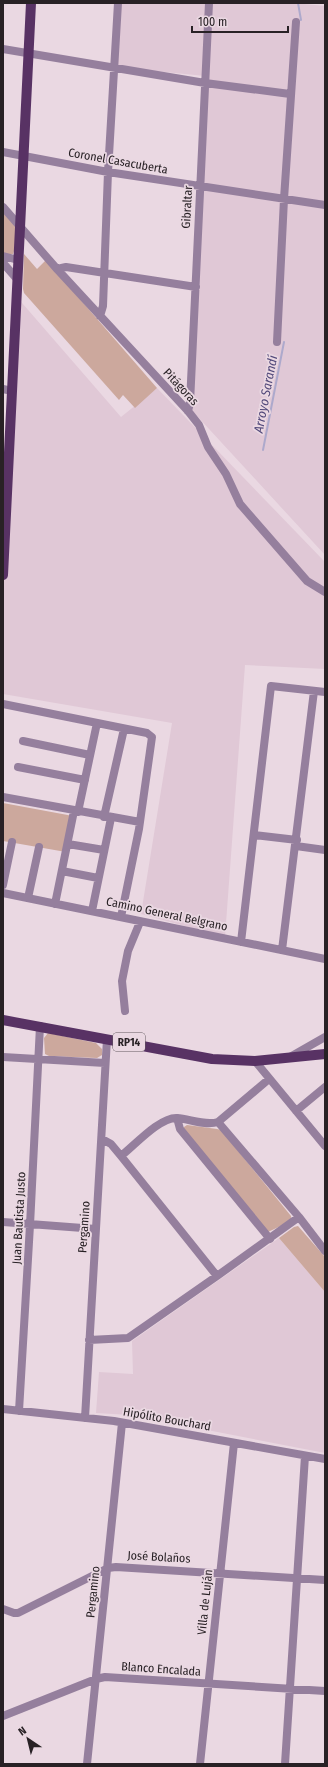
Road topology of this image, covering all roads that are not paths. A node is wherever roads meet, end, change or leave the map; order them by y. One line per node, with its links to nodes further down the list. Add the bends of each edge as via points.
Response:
1 (31, 3): 6 (main road)
2 (118, 3): 7 (street)
3 (209, 3): 8 (street, Gibraltar)
4 (296, 22): 9 (street)
5 (3, 49): 6 (street)
6 (29, 53): 7 (street); 11 (main road)
7 (114, 68): 8 (street); 12 (street)
8 (205, 84): 9 (street); 13 (street, Gibraltar)
9 (290, 94): 14 (street)
10 (3, 152): 11 (street, Coronel Casacuberta)
11 (24, 156): 12 (street, Coronel Casacuberta); 17 (main road)
12 (108, 172): 13 (street, Coronel Casacuberta); 22 (street)
13 (200, 186): 14 (street, Coronel Casacuberta); 24 (street, Gibraltar)
14 (284, 199): 15 (street, Coronel Casacuberta); 26 (street)
15 (325, 205)
16 (3, 207): 17 (street, Pitágoras)
17 (20, 226): 19 (main road); 21 (street, Pitágoras)
18 (3, 256): 19 (street)
19 (18, 260): 23 (main road)
20 (3, 263): 23 (street)
21 (58, 269): 22 (street, via 66,267); 25 (street, Pitágoras)
22 (104, 272): 24 (street); 25 (street, via 103,306)
23 (17, 279): 27 (main road)
24 (196, 287): 28 (street, Gibraltar)
25 (100, 316): 28 (street, Pitágoras)
26 (277, 342)
27 (7, 390): 29 (main road)
28 (188, 411): 31 (street, Pitágoras, via 202,430 208,448 226,474 240,504 307,580)
29 (5, 499): 30 (main road)
30 (3, 575)
31 (325, 592)
32 (314, 691): 33 (street); 45 (street, via 271,686); 47 (street)
33 (325, 692)
34 (3, 704): 35 (street)
35 (97, 723): 36 (street); 38 (street)
36 (124, 729): 43 (street); 44 (street, via 147,733 152,737)
37 (22, 741): 38 (street)
38 (90, 755): 40 (street)
39 (18, 767): 40 (street)
40 (85, 780): 42 (street)
41 (3, 797): 42 (street)
42 (76, 811): 43 (street); 48 (street)
43 (107, 817): 44 (street); 50 (street)
44 (140, 822): 59 (street)
45 (254, 835): 47 (street); 61 (street)
46 (12, 842): 54 (street)
47 (296, 843): 51 (street); 62 (street)
48 (68, 844): 50 (street); 52 (street)
49 (39, 847): 56 (street)
50 (104, 850): 53 (street)
51 (325, 850)
52 (62, 871): 53 (street); 57 (street)
53 (98, 878): 58 (street)
54 (3, 884)
55 (3, 893): 56 (street, Camino General Belgrano)
56 (28, 898): 57 (street, Camino General Belgrano)
57 (55, 904): 58 (street, Camino General Belgrano)
58 (92, 911): 59 (street, Camino General Belgrano)
59 (121, 917): 60 (street, Camino General Belgrano)
60 (140, 922): 61 (street, Camino General Belgrano); 64 (street, via 128,951 122,981)
61 (241, 942): 62 (street, Camino General Belgrano)
62 (282, 950): 63 (street, Camino General Belgrano)
63 (325, 959)
64 (125, 1011)
65 (3, 1020): 66 (main road, RP14)
66 (40, 1026): 68 (main road, RP14); 72 (street, Juan Bautista Justo)
67 (325, 1037): 71 (street)
68 (107, 1039): 73 (main road, RP14, via 212,1059); 74 (street, Pergamino)
69 (325, 1054): 71 (main road, RP14)
70 (3, 1057): 72 (street)
71 (289, 1058): 73 (main road, RP14)
72 (39, 1059): 74 (street); 85 (street, Juan Bautista Justo)
73 (255, 1060): 75 (street)
74 (105, 1063): 80 (street, Pergamino)
75 (269, 1079): 77 (street); 79 (street)
76 (325, 1087): 77 (street)
77 (296, 1111): 81 (street)
78 (177, 1118): 79 (street, via 207,1123); 82 (street, via 162,1122); 87 (street, via 180,1129)
79 (218, 1122): 83 (street)
80 (102, 1139): 82 (street, via 111,1144); 86 (street, Pergamino)
81 (325, 1146)
82 (121, 1156): 89 (street)
83 (299, 1217): 87 (street); 88 (street)
84 (3, 1222): 85 (street)
85 (30, 1224): 86 (street); 92 (street, Juan Bautista Justo)
86 (96, 1229): 90 (street, Pergamino)
87 (270, 1239): 89 (street)
88 (325, 1251)
89 (218, 1276): 90 (street, via 128,1338)
90 (89, 1340): 93 (street, Pergamino)
91 (3, 1409): 92 (street, Hipólito Bouchard)
92 (19, 1411): 93 (street, Hipólito Bouchard)
93 (85, 1418): 94 (street, Hipólito Bouchard)
94 (122, 1423): 95 (street, Hipólito Bouchard); 98 (street, Pergamino)
95 (234, 1443): 96 (street, Hipólito Bouchard); 99 (street, Villa de Luján)
96 (305, 1456): 97 (street, Hipólito Bouchard); 100 (street)
97 (325, 1459)
98 (108, 1568): 99 (street, José Bolaños); 102 (street, José Bolaños, via 18,1613); 103 (street, Pergamino)
99 (220, 1573): 100 (street, José Bolaños); 104 (street, Villa de Luján)
100 (296, 1578): 101 (street, José Bolaños); 105 (street)
101 (325, 1580)
102 (3, 1609)
103 (96, 1679): 104 (street, Blanco Encalada, via 105,1677); 107 (street, Blanco Encalada); 108 (street, Pergamino)
104 (208, 1685): 105 (street, Blanco Encalada); 109 (street, Villa de Luján)
105 (290, 1690): 106 (street, Blanco Encalada); 110 (street)
106 (325, 1691)
107 (3, 1716)
108 (87, 1764)
109 (200, 1764)
110 (285, 1764)

